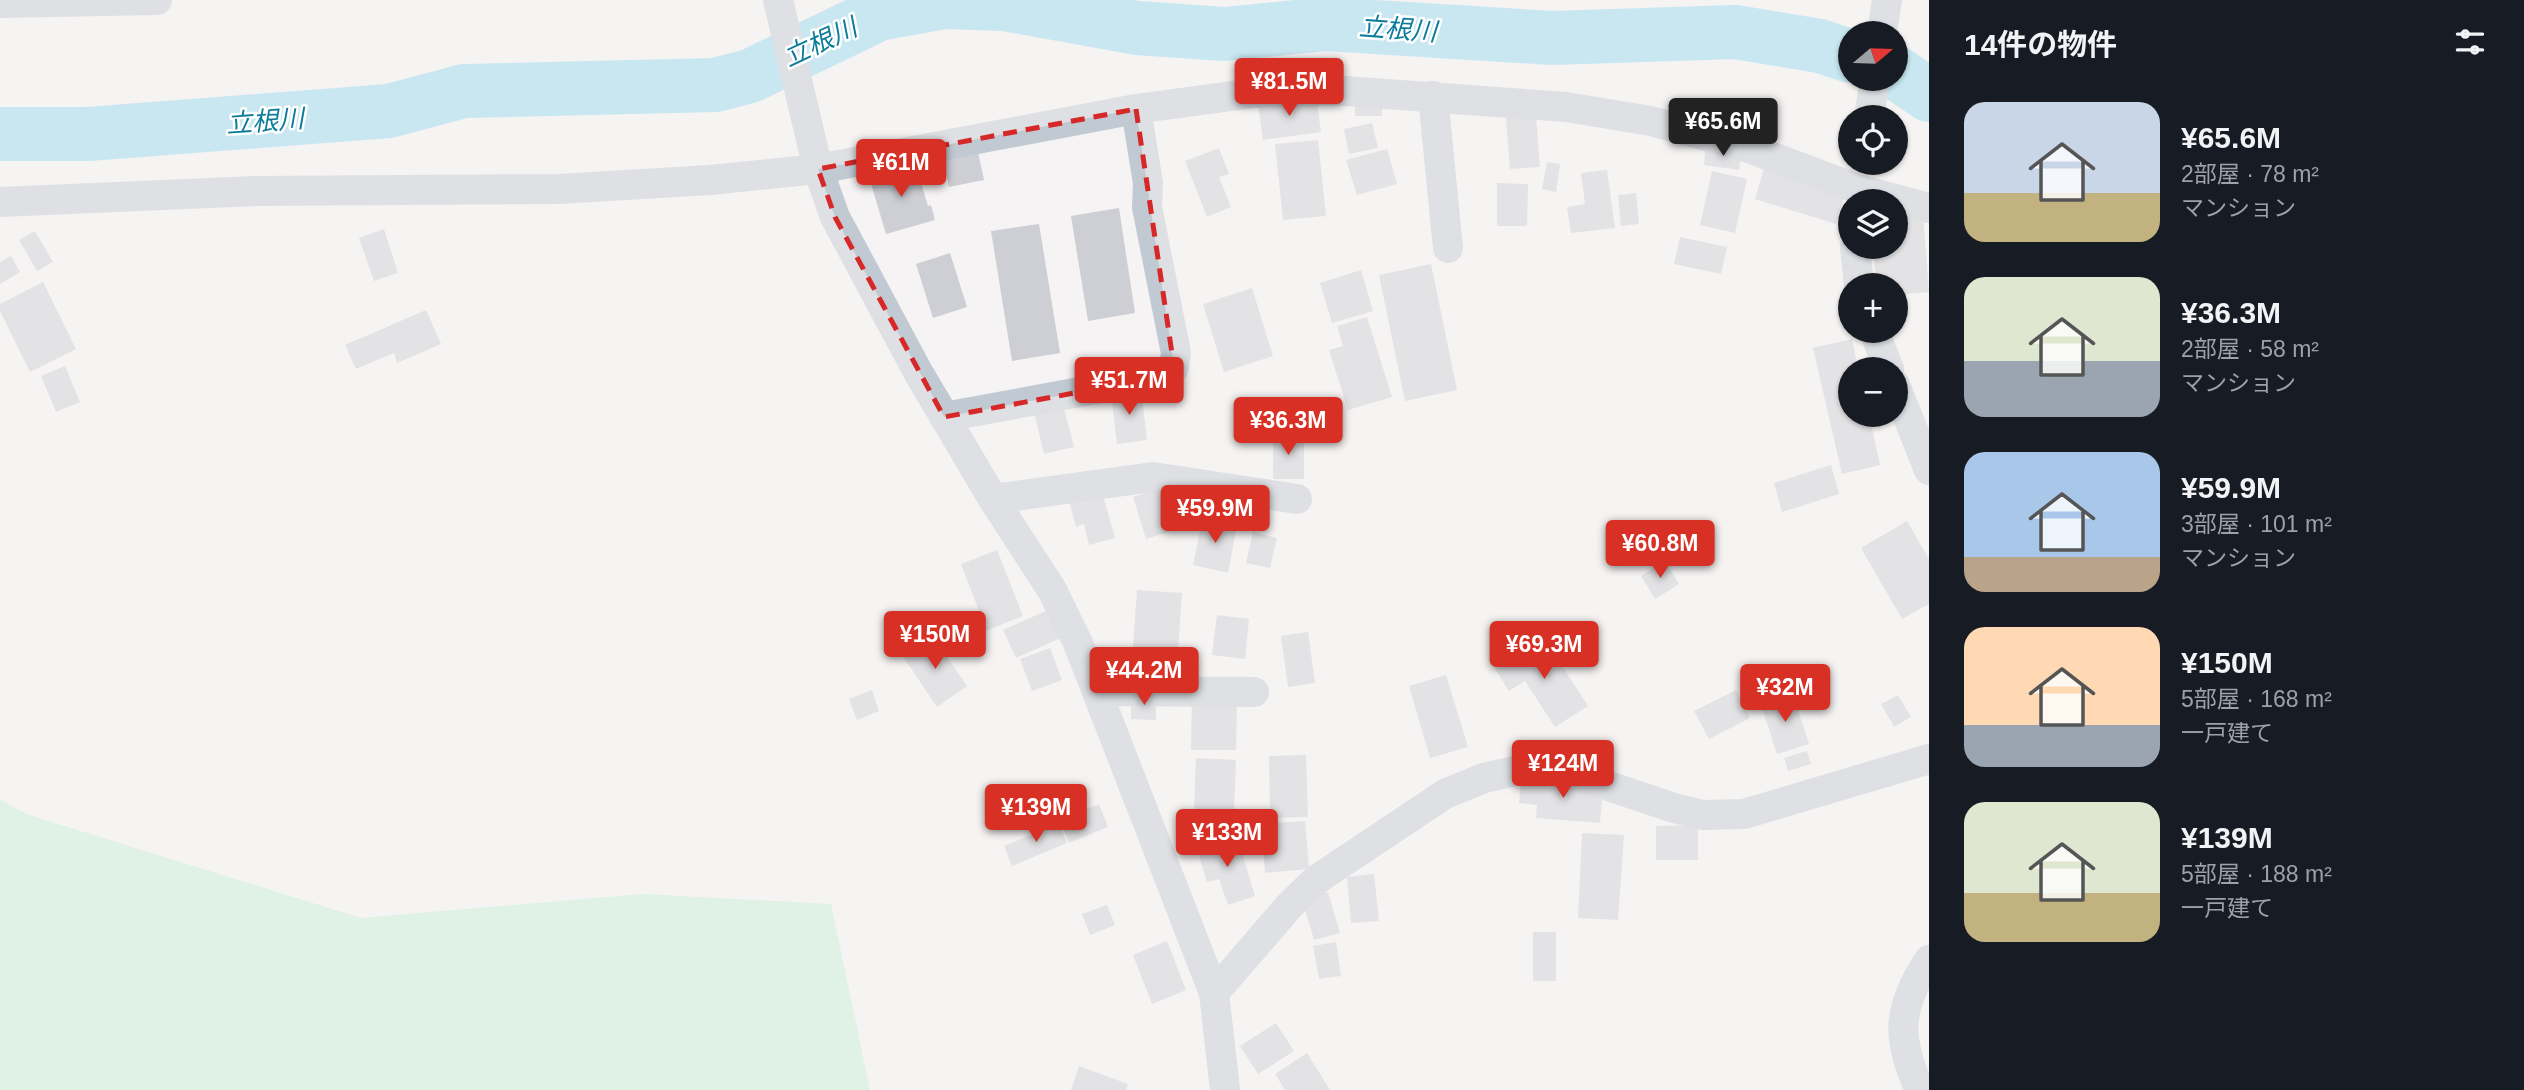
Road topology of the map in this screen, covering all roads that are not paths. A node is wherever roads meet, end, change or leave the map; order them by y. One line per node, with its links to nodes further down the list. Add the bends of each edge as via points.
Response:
1 (156, 0): 3 (street)
2 (778, 0): 6 (street)
3 (18, 2)
4 (1433, 96): 5 (street, via 1332,90 1254,93); 7 (street, via 1566,107 1651,121); 10 (street)
5 (1136, 109): 6 (street); 11 (street, via 1148,183 1147,207 1176,354 1174,366 1167,376)
6 (817, 164): 8 (street, via 710,180 559,189 256,191); 11 (street, via 835,217)
7 (1859, 183): 9 (street)
8 (0, 202)
9 (1929, 208)
10 (1448, 248)
11 (944, 417): 14 (street)
12 (1908, 418): 13 (street)
13 (1929, 470)
14 (993, 499): 15 (street, via 1153,477); 16 (street, via 1052,590)
15 (1297, 499)
16 (1098, 691): 17 (street); 20 (street)
17 (1254, 692)
18 (1929, 759): 20 (street, via 1744,814 1703,815 1564,771 1528,768 1484,778 1445,794 1316,880)
19 (1929, 960): 22 (street, via 1912,985 1904,1015 1903,1045)
20 (1214, 993): 21 (street)
21 (1225, 1090)
22 (1920, 1090)

